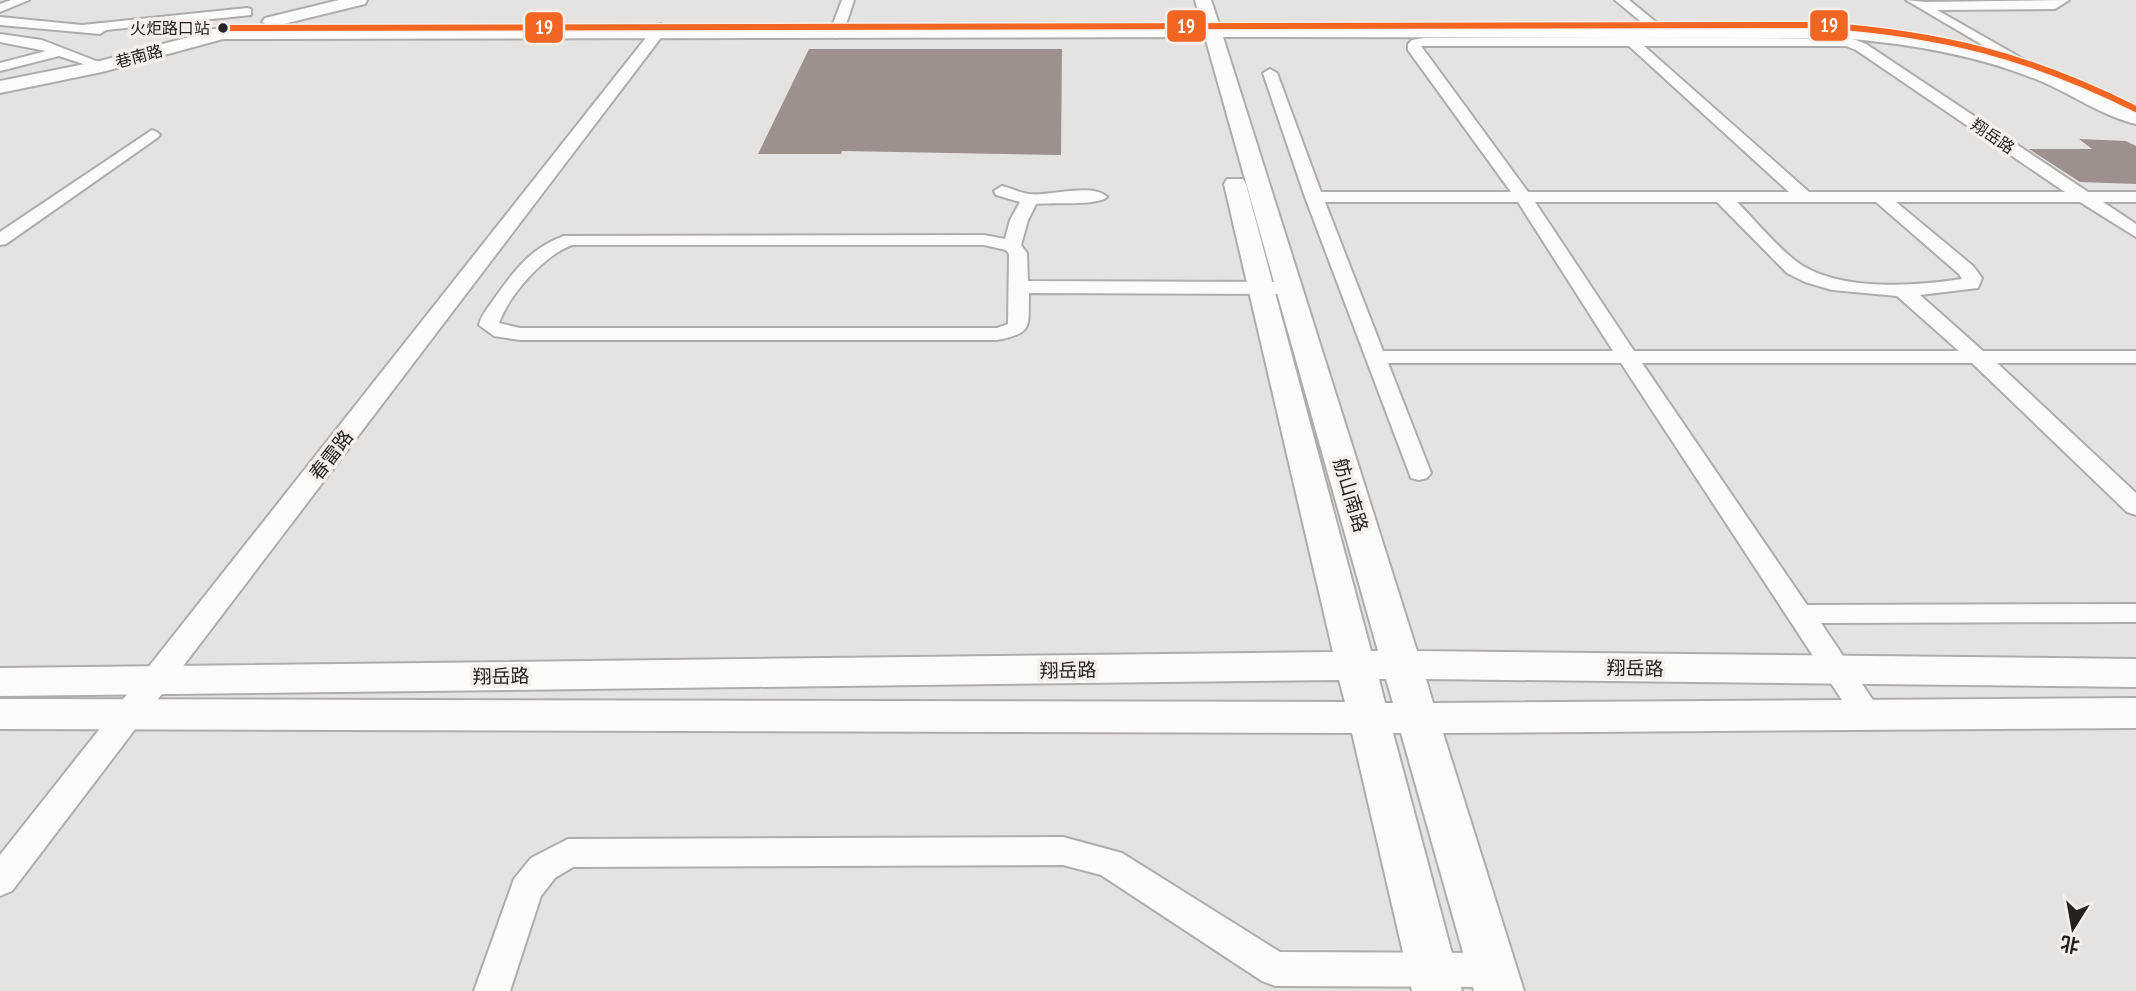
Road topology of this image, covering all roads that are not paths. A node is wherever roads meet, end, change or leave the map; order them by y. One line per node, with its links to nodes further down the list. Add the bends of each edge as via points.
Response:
1 (23, 0): 9 (street)
2 (216, 0): 11 (street)
3 (337, 0): 11 (street, 巷南路)
4 (359, 0): 11 (street, 巷南路)
5 (848, 0): 16 (street)
6 (1621, 0): 14 (street)
7 (2063, 0): 8 (street, via 2046,6)
8 (1917, 3): 22 (street)
9 (0, 8)
10 (1198, 19): 14 (street); 16 (street); 48 (street, 舫山南路)
11 (259, 20): 13 (street); 15 (street, 巷南路); 17 (street)
12 (0, 21): 13 (street)
13 (84, 28): 18 (street)
14 (1658, 28): 22 (street, via 1849,27); 25 (street, via 1865,34 1956,49)
15 (222, 31): 17 (street); 23 (street, 巷南路); 23 (street, 巷南路)
16 (837, 31): 17 (street)
17 (658, 32): 62 (street, 春雷路)
18 (148, 34)
19 (0, 38): 21 (street)
20 (1631, 41): 33 (street, via 1424,42 1413,47); 37 (street); 39 (street, 翔岳路, via 1848,43 1861,47)
21 (62, 50): 23 (street); 24 (street)
22 (2002, 55): 25 (street); 29 (street, via 2063,74)
23 (95, 64): 27 (street, 巷南路); 28 (street, 巷南路)
24 (0, 67)
25 (2036, 72): 30 (street)
26 (1270, 73): 35 (street)
27 (0, 80)
28 (0, 87)
29 (2136, 109)
30 (2136, 118)
31 (152, 135): 44 (street)
32 (1002, 191): 41 (street)
33 (1522, 196): 35 (street); 36 (street); 50 (street)
34 (1098, 197): 41 (street)
35 (1314, 197): 51 (street)
36 (1722, 197): 37 (street); 49 (street, via 1808,278 1845,287)
37 (1805, 197): 38 (street)
38 (1880, 197): 39 (street); 49 (street, via 1972,278 1971,284)
39 (2084, 197): 40 (street); 43 (street, 翔岳路)
40 (2136, 197)
41 (1030, 200): 46 (street)
42 (710, 221): 45 (street)
43 (2136, 232)
44 (0, 240)
45 (701, 240): 46 (street, via 984,240); 47 (street, via 570,240 555,244 540,253 489,325 500,332 520,334 997,334 1018,325)
46 (1012, 246): 47 (street, via 1018,253)
47 (1019, 287): 48 (street)
48 (1275, 288): 58 (street, 舫山南路); 59 (street, 舫山南路)
49 (1900, 288): 52 (street)
50 (1627, 356): 51 (street); 52 (street); 57 (street)
51 (1375, 357): 54 (street)
52 (1978, 357): 53 (street); 55 (street)
53 (2136, 357)
54 (1419, 473)
55 (2136, 507)
56 (2136, 613): 57 (street)
57 (1799, 614): 60 (street)
58 (1403, 665): 59 (street, 翔岳路); 60 (street, 翔岳路); 69 (street, 舫山南路)
59 (1357, 666): 62 (street, 翔岳路); 68 (street, 舫山南路)
60 (1837, 670): 61 (street, 翔岳路); 67 (street)
61 (2133, 676)
62 (157, 680): 63 (street, 翔岳路); 66 (street, 春雷路)
63 (0, 682)
64 (2136, 713): 67 (street, 翔岳路)
65 (0, 714): 66 (street, 翔岳路)
66 (130, 714): 68 (street, 翔岳路); 70 (street, 春雷路)
67 (1868, 715): 69 (street, 翔岳路)
68 (1370, 718): 69 (street, 翔岳路); 71 (street, 舫山南路)
69 (1418, 718): 72 (street, 舫山南路)
70 (0, 881)
71 (1435, 980): 72 (street); 73 (street, via 1275,969 1110,863 1063,851 568,853 543,868 526,888)
72 (1496, 980)
73 (492, 991)

